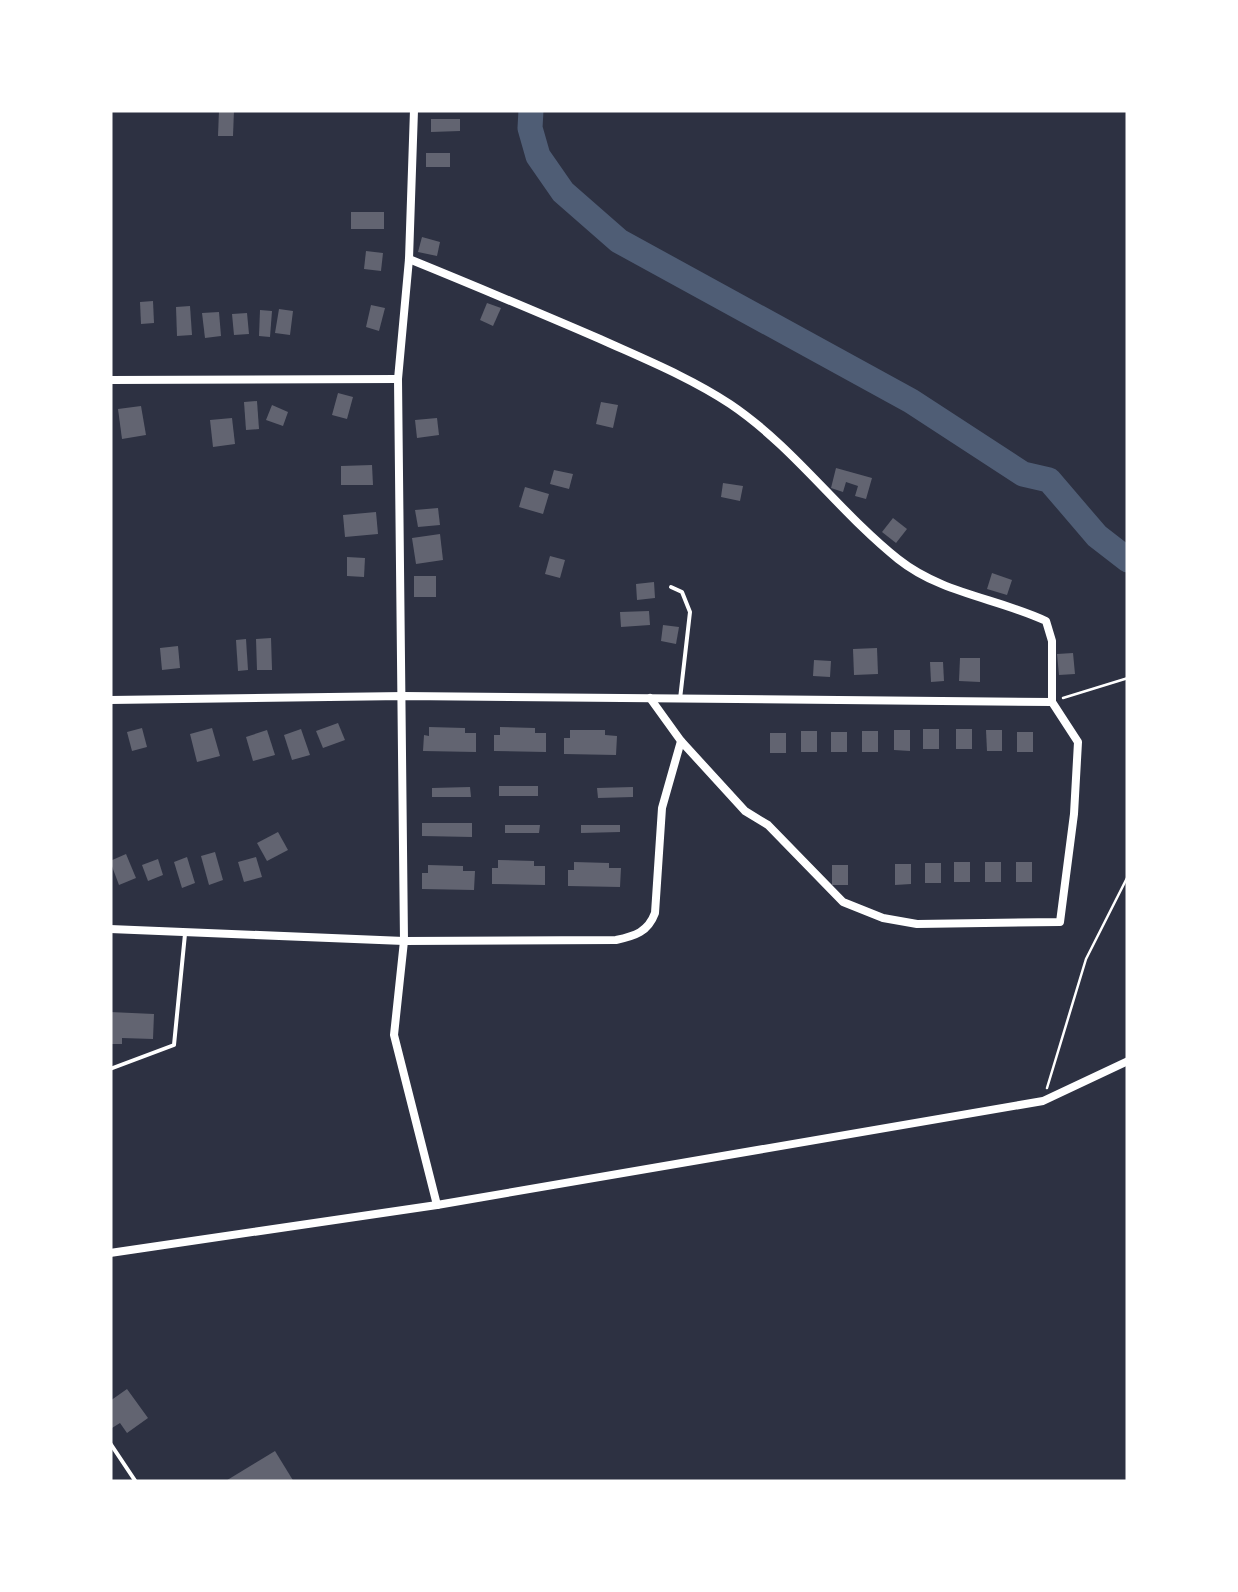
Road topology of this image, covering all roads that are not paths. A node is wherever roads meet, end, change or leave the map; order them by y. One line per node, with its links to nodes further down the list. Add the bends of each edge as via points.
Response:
1 (414, 110): 2 (street)
2 (410, 259): 4 (street); 10 (street, via 699,385 764,429 898,560 976,599 1046,620)
3 (110, 380): 4 (street)
4 (398, 380): 6 (street)
5 (671, 587): 8 (lane, via 682,592 690,612)
6 (404, 696): 7 (street); 9 (street); 14 (street)
7 (650, 698): 8 (street); 11 (street)
8 (680, 699): 10 (street)
9 (110, 700)
10 (1052, 702): 11 (street, via 1078,742 1060,922 917,924 843,902)
11 (681, 740): 14 (street, via 662,808 650,926 616,940)
12 (110, 929): 13 (street)
13 (185, 930): 14 (street); 16 (lane, via 174,1045)
14 (404, 941): 17 (street, via 394,1035)
15 (1128, 1060): 17 (street, via 1043,1101)
16 (110, 1069)
17 (437, 1204): 18 (street)
18 (110, 1253)
19 (110, 1443): 20 (lane)
20 (136, 1482)

